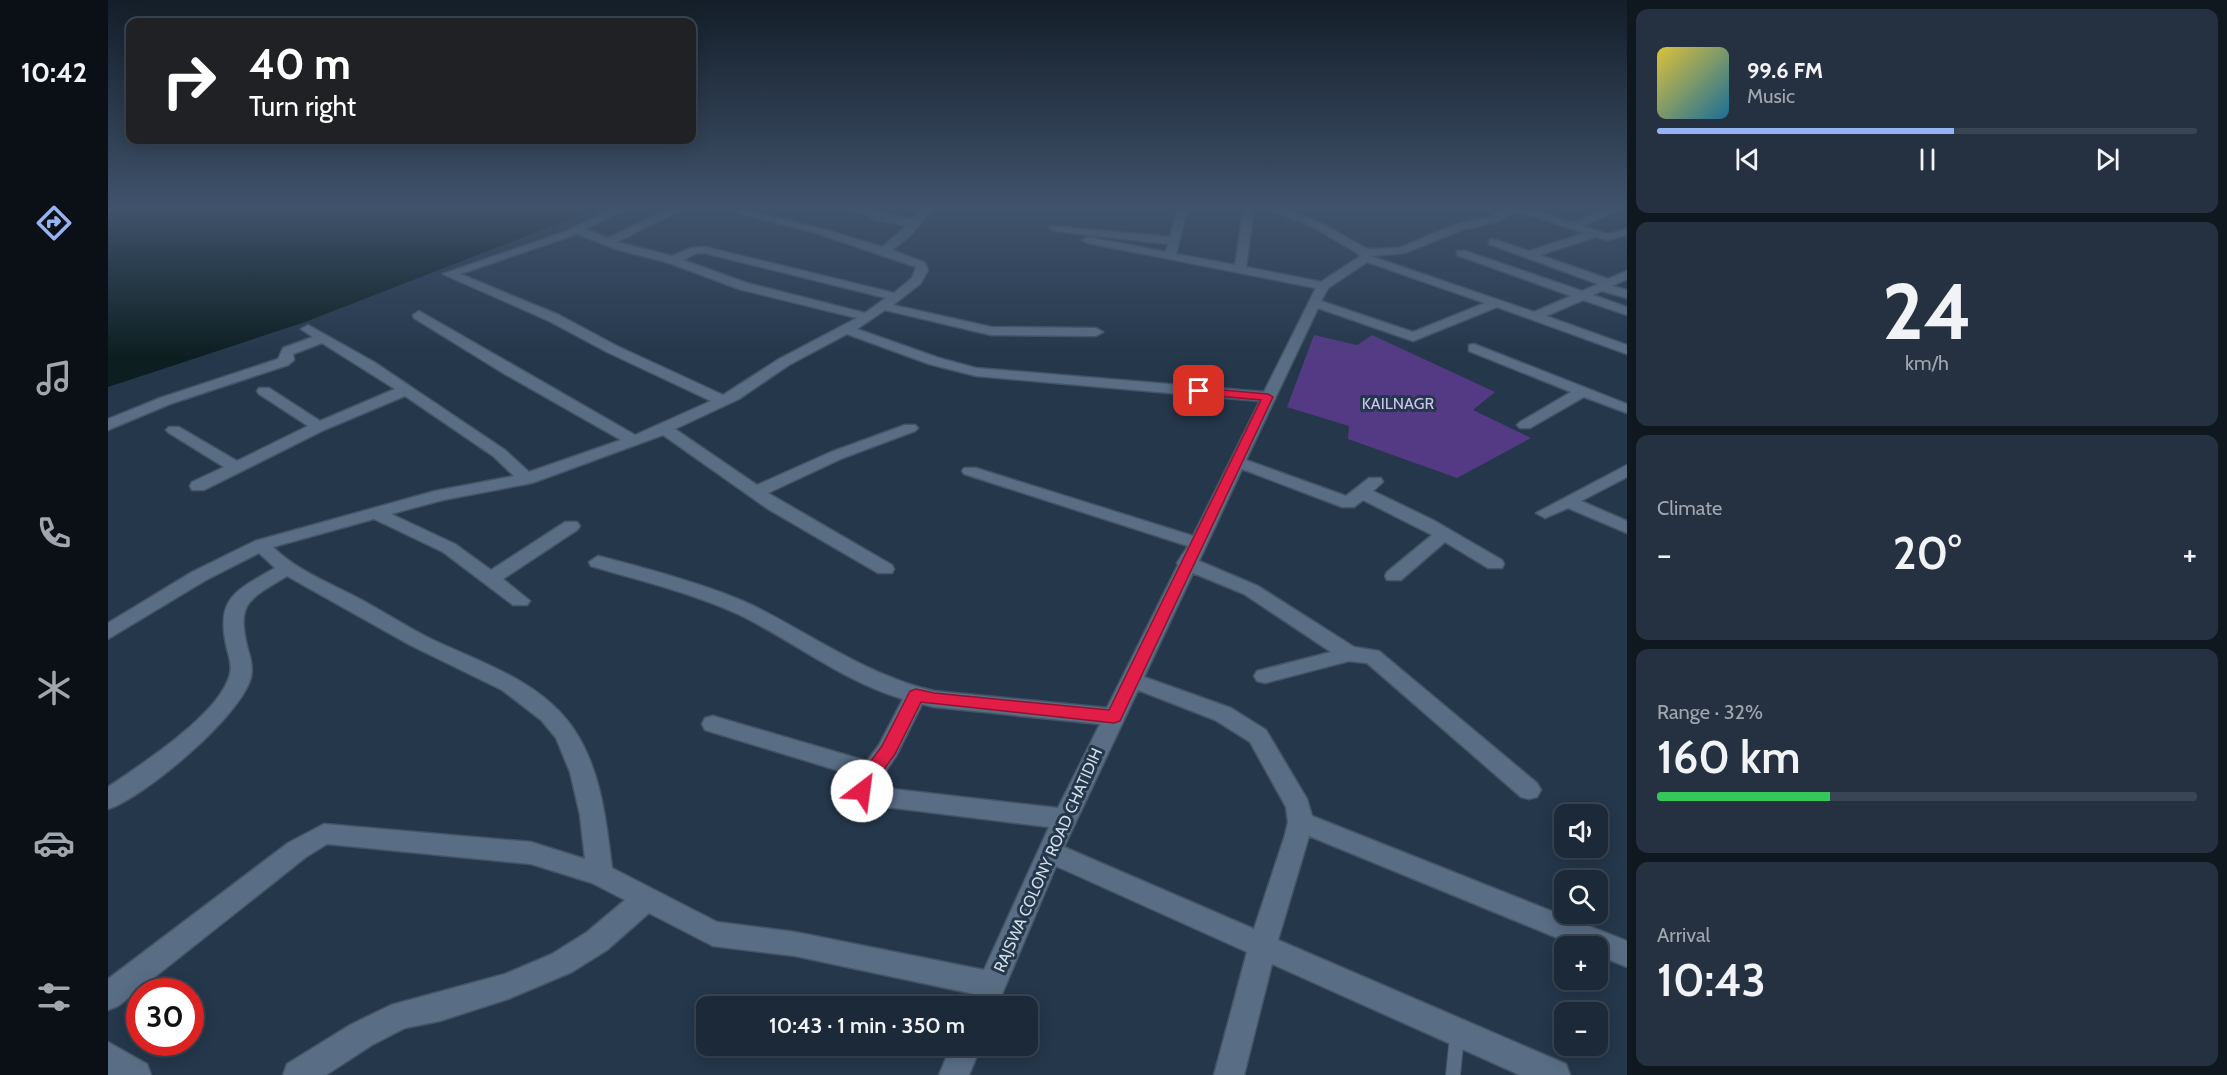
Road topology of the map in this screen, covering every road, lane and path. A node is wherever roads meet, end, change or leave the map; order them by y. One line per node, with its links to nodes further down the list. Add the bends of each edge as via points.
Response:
1 (498, 257): 36 (street, via 449,274 554,318)
2 (663, 257): 12 (street)
3 (679, 257): 12 (street)
4 (732, 257): 18 (street)
5 (904, 257): 18 (street, via 921,265 922,270 917,280)
6 (1182, 257): 13 (street)
7 (1242, 257): 13 (street)
8 (1362, 257): 16 (street)
9 (1371, 257): 20 (street)
10 (1472, 257): 19 (street)
11 (1534, 257): 15 (street)
12 (673, 260): 24 (street, via 743,286)
13 (1240, 269): 16 (street)
14 (1627, 275): 15 (street)
15 (1604, 285): 17 (street); 19 (street)
16 (1319, 294): 20 (street, via 1413,336); 35 (street, RAJSWA COLONY ROAD CHATIDIH)
17 (1627, 294)
18 (896, 297): 21 (street)
19 (1580, 297): 22 (street); 25 (street)
20 (1497, 303): 25 (street)
21 (883, 306): 24 (street); 28 (street, via 991,331)
22 (1627, 311)
23 (419, 315): 44 (street)
24 (866, 317): 27 (street)
25 (1534, 317): 31 (street)
26 (308, 329): 29 (street)
27 (845, 329): 35 (street, via 976,372); 36 (street)
28 (1096, 332)
29 (324, 338): 32 (street); 38 (street, via 288,351 283,362 165,401)
30 (1474, 348): 34 (street)
31 (1627, 350)
32 (406, 390): 40 (street); 49 (street, via 499,453)
33 (264, 391): 40 (street)
34 (1582, 392): 37 (street); 39 (street)
35 (1268, 397): 45 (street, RAJSWA COLONY ROAD CHATIDIH)
36 (723, 401): 41 (street)
37 (1627, 410)
38 (108, 425)
39 (1525, 425)
40 (318, 427): 46 (street)
41 (664, 428): 44 (street); 51 (street)
42 (910, 428): 51 (street)
43 (174, 430): 46 (street)
44 (634, 441): 49 (street)
45 (1236, 462): 57 (street, via 1343,502 1353,502 1369,487); 58 (street, RAJSWA COLONY ROAD CHATIDIH)
46 (236, 467): 50 (street)
47 (1627, 470): 52 (street)
48 (970, 471): 58 (street)
49 (526, 478): 53 (street)
50 (198, 486)
51 (755, 492): 64 (street, via 813,530)
52 (1568, 501): 54 (street); 56 (street)
53 (375, 513): 59 (street); 66 (street, via 449,548)
54 (1545, 513)
55 (571, 526): 66 (street)
56 (1627, 528)
57 (1444, 534): 62 (street); 65 (street)
58 (1196, 543): 61 (street, RAJSWA COLONY ROAD CHATIDIH)
59 (261, 545): 63 (street); 68 (street, via 199,576)
60 (598, 562): 72 (street, via 716,598 856,672)
61 (1186, 563): 69 (street, via 1251,590); 71 (street, RAJSWA COLONY ROAD CHATIDIH)
62 (1495, 564)
63 (287, 568): 77 (street, via 248,594 234,610 232,622 243,667 229,698 167,756); 81 (street, via 417,639 498,676 530,696 557,721 577,756 588,794)
64 (885, 569)
65 (1394, 576)
66 (492, 578): 67 (street)
67 (520, 601)
68 (108, 632)
69 (1349, 654): 70 (street); 76 (street, via 1372,656)
70 (1265, 676)
71 (1132, 680): 73 (street, RAJSWA COLONY ROAD CHATIDIH); 79 (street, via 1223,714 1258,736 1292,792)
72 (916, 695): 73 (street); 75 (street)
73 (1114, 717): 78 (street, RAJSWA COLONY ROAD CHATIDIH)
74 (713, 724): 75 (street)
75 (872, 772): 78 (street, via 862,791 870,796)
76 (1529, 790)
77 (108, 799)
78 (1065, 819): 80 (street, RAJSWA COLONY ROAD CHATIDIH)
79 (1300, 822): 83 (street); 84 (street)
80 (1049, 852): 83 (street); 86 (street, RAJSWA COLONY ROAD CHATIDIH)
81 (600, 874): 82 (street); 85 (street, via 521,851 324,834 297,850)
82 (646, 899): 86 (street, via 713,934 871,958); 91 (street, via 597,941 562,963 508,986 401,1015)
83 (1263, 945): 87 (street); 93 (street)
84 (1627, 954)
85 (108, 996)
86 (987, 996)
87 (1458, 1032): 94 (lane); 95 (street)
88 (962, 1056): 92 (street)
89 (108, 1057): 90 (street)
90 (136, 1075)
91 (298, 1075)
92 (954, 1075)
93 (1229, 1075)
94 (1453, 1075)
95 (1555, 1075)

